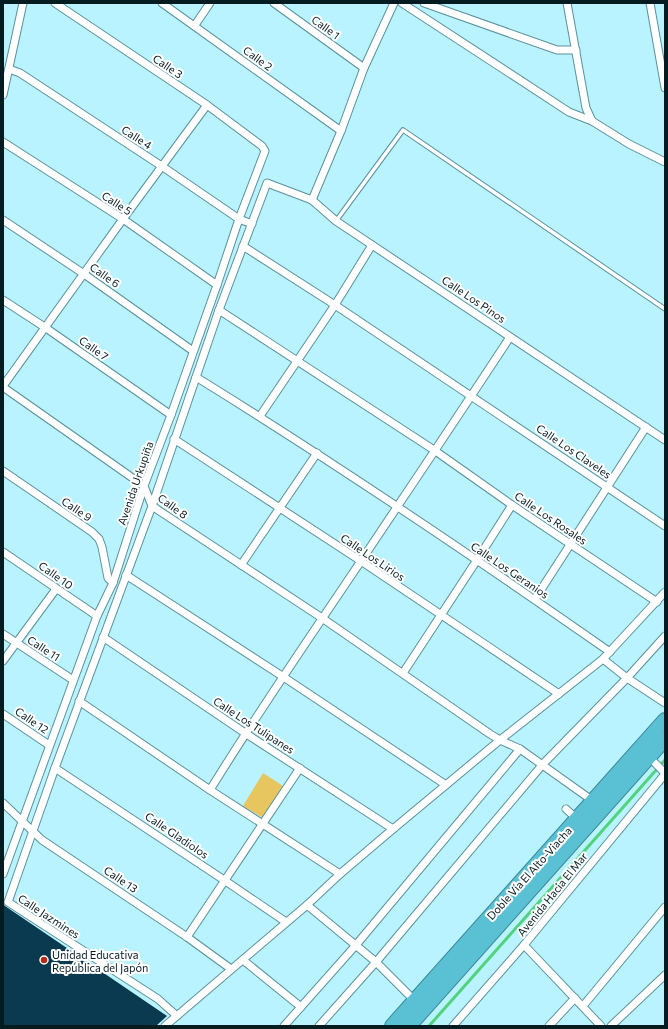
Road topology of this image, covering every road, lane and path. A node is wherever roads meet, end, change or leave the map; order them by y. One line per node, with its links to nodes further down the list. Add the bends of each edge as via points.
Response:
1 (23, 3): 14 (street)
2 (55, 3): 17 (street, Calle 3)
3 (162, 3): 11 (street, Calle 2)
4 (210, 3): 11 (street)
5 (274, 3): 13 (street, Calle 1)
6 (394, 3): 13 (street)
7 (402, 3): 18 (street, via 569,112)
8 (424, 3): 12 (street, via 557,50)
9 (567, 3): 12 (street)
10 (650, 3): 15 (street)
11 (194, 25): 19 (street, Calle 2)
12 (576, 50): 18 (street, via 586,108)
13 (364, 68): 19 (street)
14 (9, 69): 16 (street); 23 (street, Calle 4, via 20,73)
15 (665, 88)
16 (3, 95)
17 (207, 106): 21 (street, Calle 3, via 262,146); 23 (street)
18 (592, 121): 22 (street)
19 (341, 131): 24 (street)
20 (3, 142): 25 (street, Calle 5)
21 (265, 151): 26 (street, Avenida Urkupiña)
22 (665, 162)
23 (162, 167): 25 (street); 26 (street, Calle 4)
24 (312, 200): 28 (street, Calle Los Pinos); 29 (street, Calle Los Pinos, via 267,184)
25 (123, 219): 32 (street); 33 (street, Calle 5)
26 (239, 219): 29 (street, Calle 4); 33 (street, Avenida Urkupiña)
27 (3, 220): 32 (street, Calle 6)
28 (336, 221): 30 (street, Calle Los Pinos); 36 (lane, via 403,130)
29 (252, 224): 31 (street)
30 (372, 245): 35 (street); 39 (street, Calle Los Pinos)
31 (243, 246): 35 (street, Calle Los Claveles); 37 (street)
32 (84, 274): 38 (street); 40 (street, Calle 6)
33 (217, 286): 40 (street, Avenida Urkupiña)
34 (3, 300): 38 (street, Calle 7)
35 (335, 305): 41 (street); 44 (street, Calle Los Claveles)
36 (665, 309)
37 (219, 310): 41 (street, Calle Los Rosales); 42 (street)
38 (46, 328): 43 (street); 45 (street, Calle 7)
39 (510, 337): 44 (street); 47 (street, Calle Los Pinos)
40 (193, 351): 45 (street, Avenida Urkupiña)
41 (298, 361): 46 (street); 50 (street, Calle Los Rosales)
42 (196, 377): 46 (street, Calle Los Geranios); 48 (street)
43 (3, 387): 53 (street)
44 (471, 396): 50 (street); 54 (street, Calle Los Claveles)
45 (170, 415): 53 (street, Avenida Urkupiña)
46 (260, 416): 51 (street, Calle Los Geranios)
47 (646, 427): 49 (street, Calle Los Pinos); 54 (street)
48 (174, 439): 56 (street); 58 (street, Calle Los Lirios)
49 (665, 440)
50 (434, 450): 55 (street, Calle Los Rosales); 57 (street)
51 (317, 453): 57 (street, Calle Los Geranios); 58 (street)
52 (3, 471): 66 (street, Calle 9, via 92,532 99,540 108,578)
53 (144, 486): 56 (street, Calle 8); 66 (street, Avenida Urkupiña)
54 (607, 487): 59 (street, Calle Los Claveles); 60 (street)
55 (512, 505): 60 (street, Calle Los Rosales); 62 (street)
56 (152, 506): 64 (street, Calle 8); 65 (street)
57 (397, 506): 62 (street, Calle Los Geranios); 63 (street)
58 (280, 508): 63 (street, Calle Los Lirios); 64 (street)
59 (665, 526)
60 (570, 544): 69 (street); 70 (street, Calle Los Rosales)
61 (3, 552): 67 (street, Calle 10)
62 (477, 560): 69 (street, Calle Los Geranios); 72 (street)
63 (360, 561): 72 (street, Calle Los Lirios); 73 (street)
64 (242, 565): 73 (street, Calle 8)
65 (126, 575): 76 (street); 82 (street)
66 (113, 583): 71 (street, Avenida Urkupiña)
67 (56, 589): 71 (street, Calle 10); 77 (street)
68 (665, 592): 70 (street)
69 (535, 599): 78 (street, Calle Los Geranios)
70 (657, 602): 78 (street)
71 (97, 616): 84 (street, Avenida Urkupiña)
72 (441, 616): 81 (street); 85 (street, Calle Los Lirios)
73 (322, 618): 81 (street, Calle 8); 82 (street)
74 (3, 634): 77 (street, Calle 11)
75 (665, 636): 83 (street)
76 (103, 637): 86 (street); 90 (street, Calle Los Tulipanes)
77 (16, 642): 80 (street); 84 (street, Calle 11)
78 (610, 652): 79 (street)
79 (603, 659): 83 (street); 85 (street)
80 (3, 661)
81 (403, 673): 92 (street, Calle 8)
82 (282, 676): 90 (street); 100 (street)
83 (627, 678): 87 (street); 96 (street)
84 (73, 680): 93 (street, Avenida Urkupiña)
85 (559, 694): 92 (street)
86 (79, 701): 97 (street); 101 (street)
87 (665, 703)
88 (3, 714): 93 (street, Calle 12)
89 (665, 720): 102 (highway, Doble Vía El Alto-Viacha)
90 (245, 732): 98 (street, Calle Los Tulipanes); 101 (street)
91 (665, 739): 95 (highway, Doble Vía El Alto-Viacha)
92 (500, 740): 94 (street, Calle 8); 100 (street)
93 (49, 745): 106 (street, Avenida Urkupiña)
94 (520, 749): 96 (street, Calle 8); 117 (street)
95 (651, 759): 99 (street); 132 (highway, Doble Vía El Alto-Viacha)
96 (543, 764): 102 (street, Calle 8); 120 (street)
97 (55, 768): 109 (street); 112 (street, Calle Gladiolos)
98 (300, 768): 107 (street); 108 (street, Calle Los Tulipanes)
99 (663, 772): 118 (street, Avenida Hacia El Mar)
100 (446, 785): 108 (street)
101 (210, 790): 107 (street)
102 (593, 801): 105 (highway, Doble Vía El Alto-Viacha)
103 (3, 803): 106 (street, Calle 13)
104 (566, 810): 105 (street)
105 (577, 819): 124 (highway, Doble Vía El Alto-Viacha)
106 (23, 821): 109 (street, Calle 13); 110 (street, Avenida Urkupiña)
107 (263, 824): 111 (street); 112 (street)
108 (393, 829): 111 (street)
109 (32, 832): 116 (street, Calle 13); 127 (street, Calle Jazmines, via 8,902 158,1000)
110 (3, 874)
111 (340, 874): 113 (street)
112 (224, 880): 115 (street, Calle Gladiolos); 116 (street)
113 (307, 904): 115 (street); 117 (street)
114 (665, 907): 125 (street)
115 (286, 922): 119 (street)
116 (187, 937): 121 (street, Calle 13)
117 (356, 945): 120 (street); 126 (street)
118 (524, 945): 123 (street); 133 (street, Avenida Hacia El Mar)
119 (242, 960): 121 (street); 126 (street)
120 (376, 962): 124 (street); 130 (street)
121 (231, 969): 127 (street)
122 (665, 975): 136 (street)
123 (575, 998): 125 (street); 134 (street)
124 (415, 1001): 131 (highway, Doble Vía El Alto-Viacha)
125 (583, 1006): 135 (street)
126 (301, 1007): 129 (street)
127 (177, 1016): 128 (street)
128 (165, 1026)
129 (284, 1026)
130 (319, 1026)
131 (392, 1026)
132 (409, 1026)
133 (453, 1026)
134 (549, 1026)
135 (601, 1026)
136 (611, 1026)

